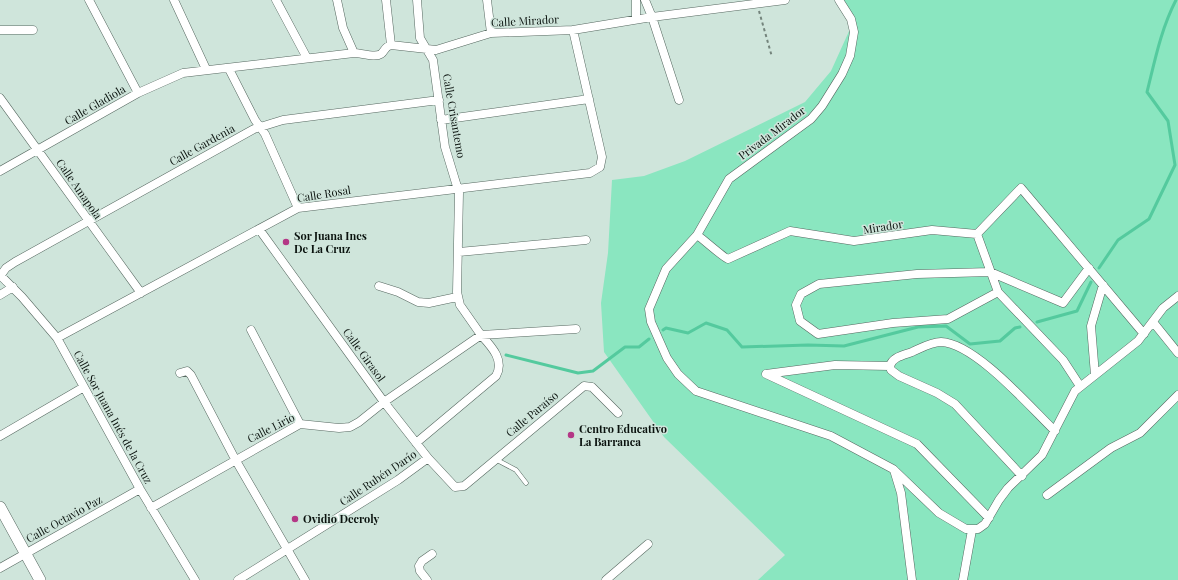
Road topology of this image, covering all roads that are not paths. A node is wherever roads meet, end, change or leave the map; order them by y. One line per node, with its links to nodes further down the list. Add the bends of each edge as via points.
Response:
1 (89, 0): 24 (street)
2 (174, 0): 23 (street)
3 (276, 0): 21 (street)
4 (337, 0): 20 (street, via 343,28)
5 (386, 0): 18 (street)
6 (417, 0): 19 (street, Calle Crisantemo, via 420,38)
7 (487, 0): 17 (street)
8 (636, 0): 13 (street)
9 (644, 0): 12 (street)
10 (785, 0): 12 (street)
11 (839, 0): 38 (street, Privada Mirador, via 850,19 854,37 847,64 831,93 811,119 729,179)
12 (652, 16): 13 (street); 28 (street)
13 (636, 19): 16 (street, Calle Mirador)
14 (0, 30): 15 (street)
15 (33, 30)
16 (573, 30): 17 (street, Calle Mirador); 26 (street)
17 (491, 33): 19 (street, Calle Mirador, via 438,50)
18 (391, 45): 19 (street, Calle Mirador); 20 (street, via 377,55)
19 (428, 50): 27 (street, Calle Crisantemo, via 433,60)
20 (354, 53): 21 (street)
21 (307, 58): 22 (street)
22 (229, 69): 23 (street); 30 (street)
23 (206, 70): 24 (street, Calle Gladiola, via 176,75)
24 (138, 93): 31 (street, Calle Gladiola)
25 (0, 98): 31 (street, Calle Amapola)
26 (589, 99): 29 (street); 33 (street, Calle Rosal, via 602,157 600,168 590,173)
27 (439, 100): 29 (street, Calle Crisantemo); 30 (street, Calle Gardenia, via 283,120)
28 (679, 100)
29 (441, 120): 33 (street, Calle Crisantemo, via 445,147)
30 (260, 127): 34 (street); 35 (street, Calle Gardenia)
31 (38, 150): 32 (street, Calle Gladiola); 35 (street, Calle Amapola)
32 (0, 171)
33 (458, 188): 34 (street, Calle Rosal); 40 (street, Calle Crisantemo)
34 (298, 208): 36 (street, Calle Rosal)
35 (89, 222): 43 (street, Calle Gardenia, via 10,266); 48 (street, Calle Amapola)
36 (259, 229): 48 (street, Calle Rosal); 65 (street, Calle Girasol)
37 (977, 234): 38 (street, Mirador, via 932,230 854,241 790,231 728,259 722,257 718,250); 41 (street, via 1021,188); 42 (street)
38 (697, 235): 74 (street, Privada Mirador, via 666,269 649,309 658,340 678,374 696,391 820,431)
39 (586, 240): 40 (street)
40 (459, 252): 50 (street, Calle Crisantemo)
41 (1089, 268): 42 (street, via 1063,303); 44 (street)
42 (990, 272): 47 (street); 47 (street, via 917,274 819,284 801,294 796,305 800,321 818,334 893,323 948,319)
43 (0, 275): 46 (street, Calle Sor Juana Inés de la Cruz)
44 (1103, 285): 56 (street); 61 (street, via 1091,326)
45 (379, 286): 50 (street, via 418,302 429,303)
46 (13, 287): 49 (street); 57 (street, Calle Sor Juana Inés de la Cruz)
47 (998, 292): 62 (street, via 1063,360)
48 (141, 293): 57 (street, Calle Rosal)
49 (0, 295)
50 (457, 296): 55 (street, Calle Crisantemo, via 465,313)
51 (1178, 296): 52 (street, via 1163,308)
52 (1153, 322): 56 (street); 58 (street)
53 (576, 329): 55 (street)
54 (250, 330): 67 (street)
55 (479, 332): 65 (street, Calle Lirio); 70 (street, Calle Rubén Darío, via 496,356 499,364 496,376)
56 (1144, 334): 61 (street)
57 (57, 338): 63 (street, Calle Sor Juana Inés de la Cruz)
58 (1178, 353)
59 (890, 366): 68 (street, via 896,358 932,343 954,345 987,364); 75 (street, via 899,376 955,404); 82 (street, via 835,365 766,374 917,444)
60 (180, 373): 73 (street, via 187,371 191,375)
61 (1095, 375): 62 (street)
62 (1080, 386): 68 (street, via 1072,396)
63 (84, 387): 69 (street); 78 (street, Calle Sor Juana Inés de la Cruz)
64 (1178, 395): 79 (street, via 1140,433 1111,448)
65 (384, 402): 67 (street, Calle Lirio, via 350,427); 70 (street, Calle Girasol)
66 (618, 413): 72 (street, Calle Paraíso, via 592,387 584,386)
67 (300, 424): 73 (street, Calle Lirio)
68 (1055, 431): 75 (street, via 1042,455)
69 (0, 436)
70 (416, 444): 71 (street, Calle Girasol)
71 (428, 458): 77 (street, Calle Girasol); 85 (street, Calle Rubén Darío, via 409,474)
72 (495, 458): 76 (lane, via 516,470); 77 (street, Calle Paraíso, via 464,486)
73 (235, 460): 81 (street, Calle Lirio); 85 (street)
74 (893, 469): 83 (street, Privada Mirador, via 931,507 956,524); 95 (street, via 901,493)
75 (1022, 476): 82 (street, via 999,500)
76 (526, 483)
77 (458, 488)
78 (140, 489): 81 (street, Calle Sor Juana Inés de la Cruz); 86 (street, Calle Octavio Paz)
79 (1047, 495)
80 (0, 507): 86 (street)
81 (151, 508): 90 (street, Calle Sor Juana Inés de la Cruz)
82 (989, 518): 83 (street, via 981,527)
83 (972, 530): 96 (street)
84 (648, 544): 94 (street)
85 (286, 550): 91 (street, Calle Rubén Darío); 92 (street)
86 (25, 554): 88 (street, Calle Octavio Paz); 89 (street)
87 (432, 554): 93 (street, via 419,566)
88 (0, 568)
89 (40, 580)
90 (195, 580)
91 (238, 580)
92 (305, 580)
93 (427, 580)
94 (606, 580)
95 (912, 580)
96 (963, 580)

